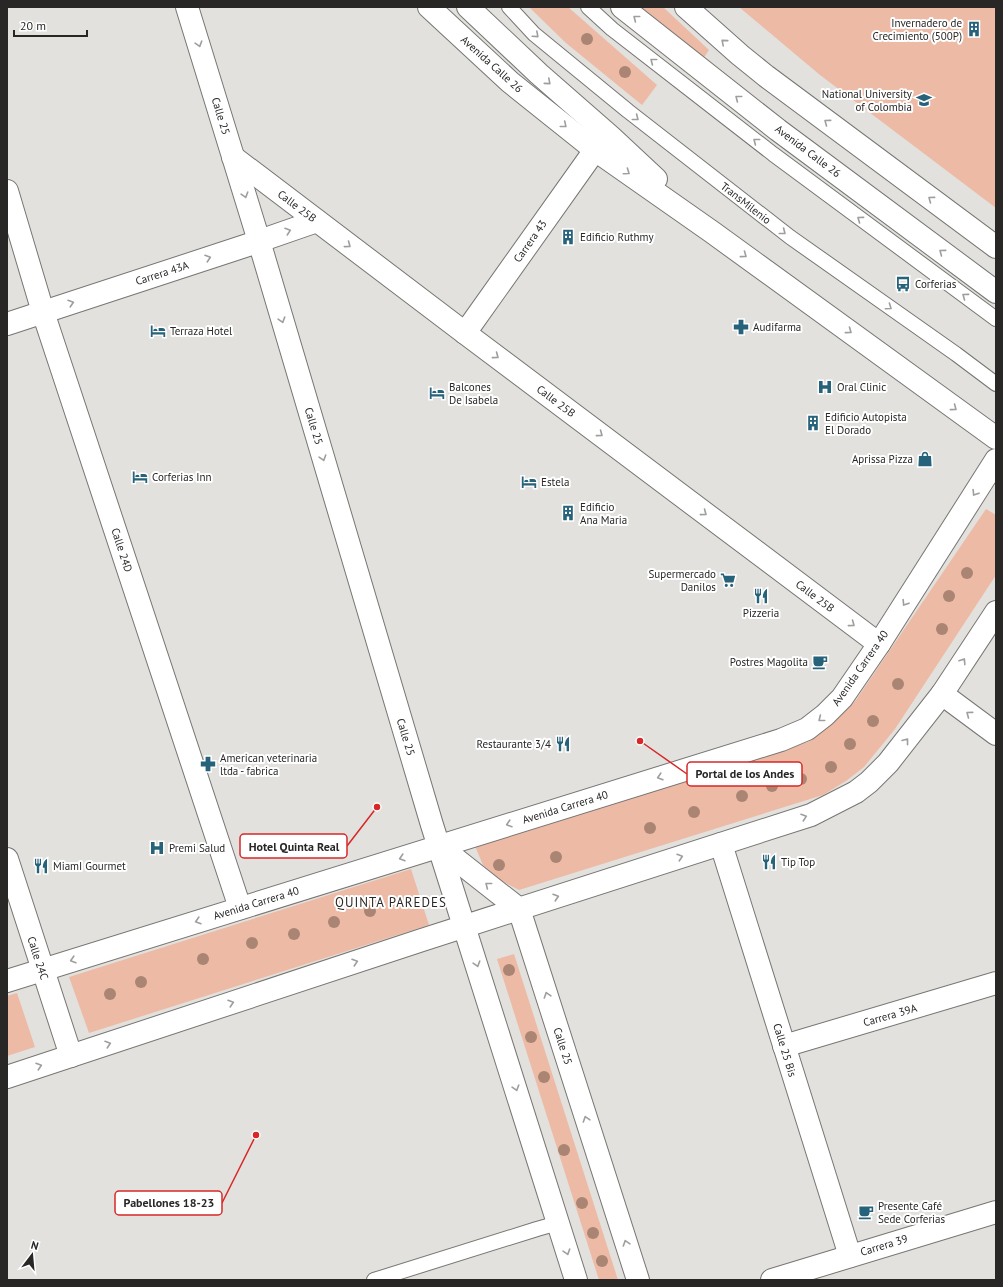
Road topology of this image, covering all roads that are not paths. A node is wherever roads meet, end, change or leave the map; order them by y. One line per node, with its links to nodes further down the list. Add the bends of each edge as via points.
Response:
1 (187, 7): 9 (street, Calle 25, one-way to 9)
2 (429, 7): 8 (street, Avenida Calle 26, one-way to 8, via 510,82)
3 (468, 7): 12 (street, Avenida Calle 26, one-way to 12)
4 (509, 7): 20 (lane, TransMilenio, one-way to 20, via 534,34 628,112 790,237)
5 (588, 7): 17 (lane, one-way to 5, via 773,154 612,29)
6 (622, 7): 15 (street, Avenida Calle 26, one-way to 6, via 778,130)
7 (686, 7): 14 (street, one-way to 7, via 766,76)
8 (595, 150): 12 (street, Avenida Calle 26, one-way to 12); 19 (street, Carrera 43)
9 (233, 157): 11 (street, Calle 25B); 13 (street, Calle 25, one-way to 13)
10 (7, 191): 16 (street, Calle 24D)
11 (317, 221): 13 (street, Carrera 43A, one-way to 11); 19 (street, Calle 25B, one-way to 19)
12 (712, 232): 21 (street, Avenida Calle 26, one-way to 21)
13 (259, 241): 16 (street, Carrera 43A, one-way to 13); 28 (street, Calle 25, one-way to 28)
14 (996, 247)
15 (996, 292)
16 (43, 312): 18 (street, Carrera 43A); 30 (street, Calle 24D)
17 (996, 319)
18 (7, 324)
19 (465, 333): 24 (street, Calle 25B, one-way to 24)
20 (996, 384)
21 (996, 438)
22 (996, 460): 24 (street, Avenida Carrera 40, one-way to 24)
23 (996, 612): 25 (street, one-way to 23)
24 (879, 644): 28 (street, Avenida Carrera 40, one-way to 28, via 842,698 807,729 781,740)
25 (942, 694): 26 (street, one-way to 25); 27 (street, one-way to 25, via 811,814 856,792 888,763)
26 (996, 734)
27 (721, 844): 31 (street, one-way to 27); 36 (street, Calle 25 Bis)
28 (439, 846): 30 (street, Avenida Carrera 40, one-way to 30); 31 (street, one-way to 28); 32 (street, Calle 25)
29 (7, 859): 33 (street, Calle 24C)
30 (240, 908): 33 (street, Avenida Carrera 40, one-way to 33)
31 (519, 909): 32 (street); 44 (street, Calle 25, one-way to 31)
32 (465, 926): 37 (street, one-way to 32); 40 (street, Calle 25, one-way to 40)
33 (42, 970): 34 (street, Avenida Carrera 40); 37 (street, Calle 24C)
34 (7, 982)
35 (996, 983): 36 (street, Carrera 39A)
36 (784, 1046): 41 (street, Calle 25 Bis)
37 (71, 1056): 38 (street, one-way to 37)
38 (7, 1077)
39 (996, 1212): 41 (street, Carrera 39)
40 (558, 1224): 42 (lane); 43 (street, Calle 25, one-way to 43)
41 (850, 1256): 45 (street, Carrera 39)
42 (374, 1280)
43 (576, 1280)
44 (638, 1280)
45 (772, 1280)

